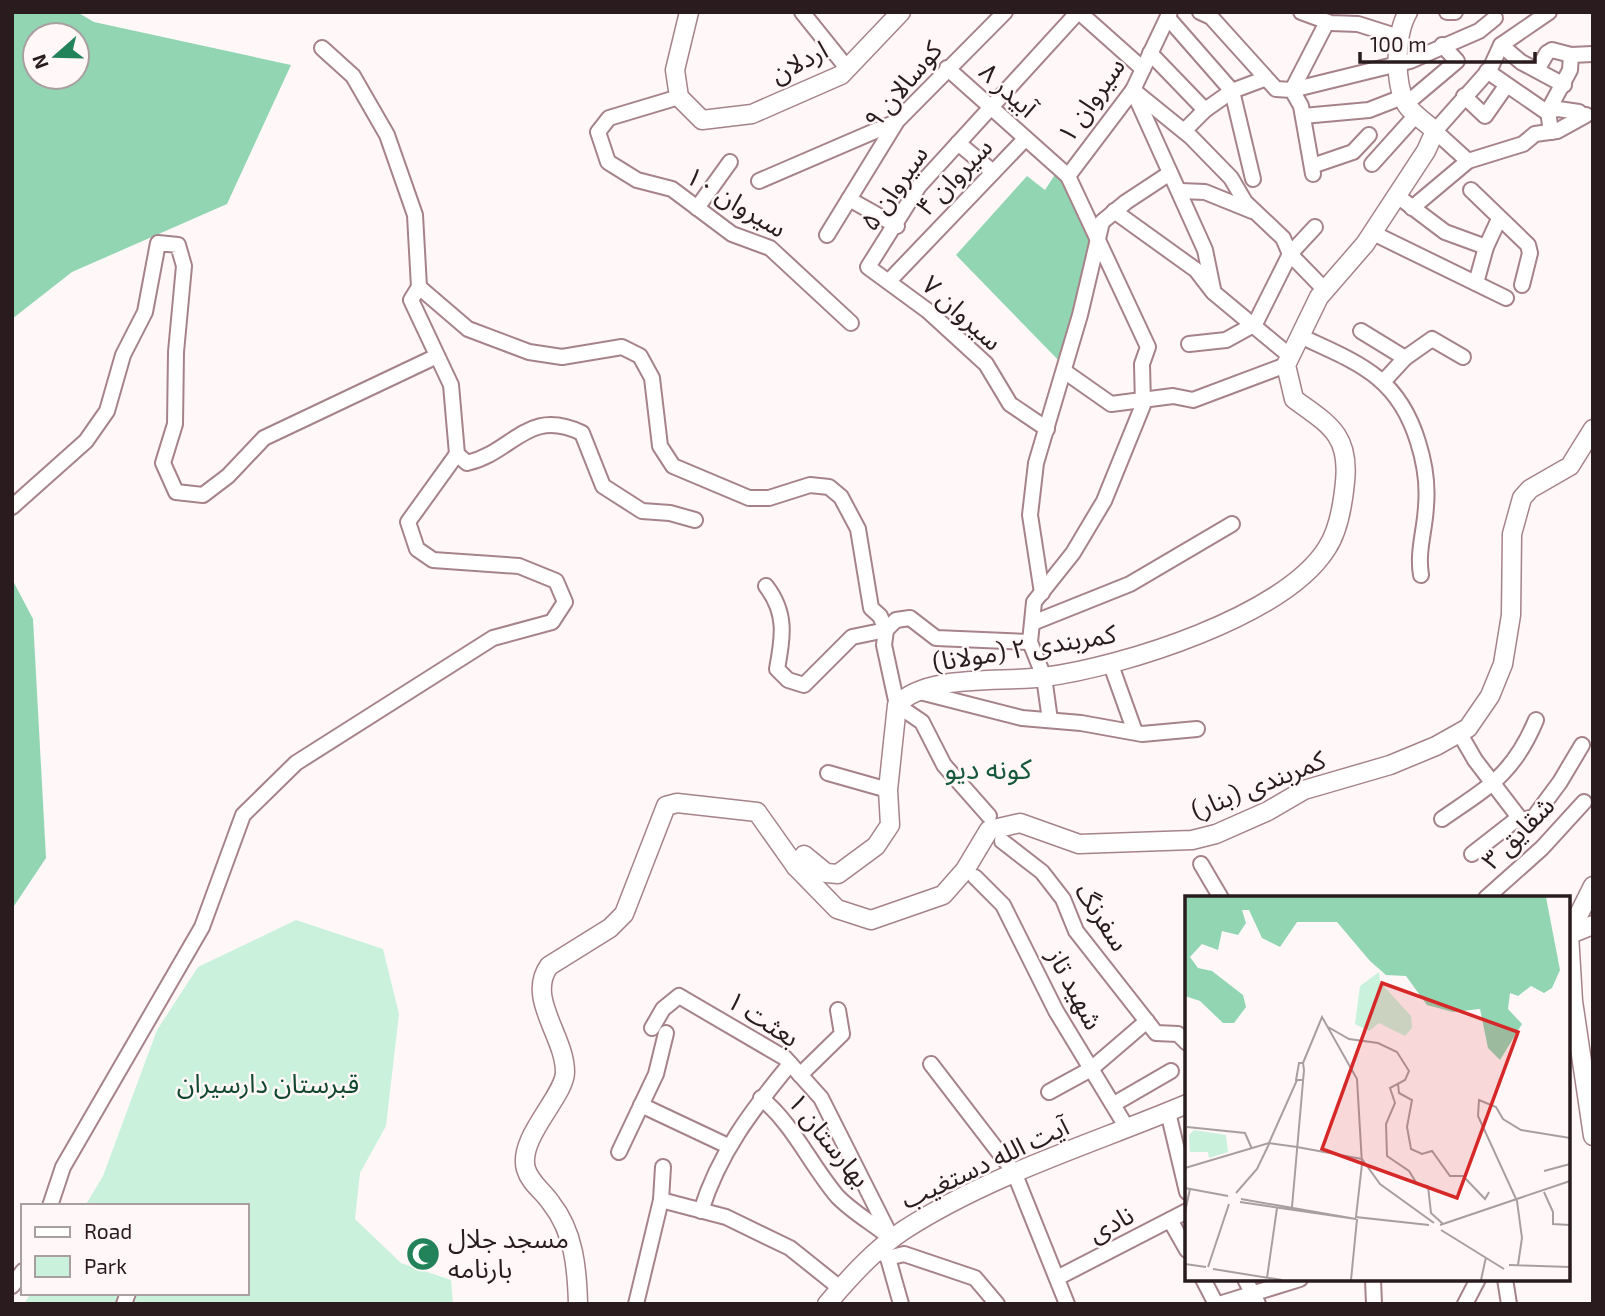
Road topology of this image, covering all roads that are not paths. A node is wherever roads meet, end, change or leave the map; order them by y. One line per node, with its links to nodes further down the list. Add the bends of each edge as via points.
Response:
1 (689, 12): 37 (street, via 675,70)
2 (802, 12): 25 (street)
3 (901, 12): 25 (street, اردلان)
4 (1005, 12): 26 (street, کوسالان ۹)
5 (1078, 12): 27 (street); 39 (street, سیروان ۵)
6 (1200, 12): 30 (street, via 1211,17)
7 (1408, 12): 17 (street)
8 (1447, 12): 9 (street)
9 (1455, 12)
10 (1549, 12): 20 (street)
11 (1306, 13): 15 (street)
12 (1497, 14): 16 (street)
13 (1170, 15): 21 (street, سیروان ۱); 35 (street)
14 (1356, 18): 15 (street); 17 (street)
15 (1327, 22): 34 (street)
16 (1479, 31): 18 (street); 20 (street)
17 (1399, 37): 24 (street)
18 (1443, 45): 24 (street); 38 (street, via 1457,61)
19 (322, 48): 78 (street, via 353,76 387,135 415,215)
20 (1500, 49): 28 (street); 29 (street)
21 (1150, 53): 27 (street, سیروان ۱); 40 (street)
22 (1593, 54): 23 (street)
23 (1571, 55): 28 (street, via 1552,50); 31 (street)
24 (1398, 66): 34 (street); 38 (street)
25 (847, 68): 37 (street, اردلان, via 841,75 752,114 702,120)
26 (947, 68): 39 (street, آبیدر ۸); 43 (street, کوسالان ۹)
27 (1143, 69): 33 (street, سیروان ۱)
28 (1537, 70): 31 (street)
29 (1488, 71): 32 (street); 36 (street)
30 (1264, 79): 34 (street, via 1276,89); 35 (street)
31 (1564, 85): 41 (street)
32 (1506, 86): 36 (street, via 1485,116); 41 (street)
33 (1133, 90): 44 (street); 54 (street); 55 (street, سیروان ۱)
34 (1292, 90): 42 (street)
35 (1232, 91): 40 (street); 56 (street)
36 (1464, 96): 45 (street)
37 (680, 97): 62 (street, سیروان ۱۰, via 609,118 598,132 608,163 637,180 673,189)
38 (1409, 104): 42 (street); 45 (street); 52 (street)
39 (989, 108): 48 (street, آبیدر ۸); 49 (street, سیروان ۵)
40 (1205, 110): 44 (street)
41 (1548, 111): 46 (street); 46 (street, via 1582,113)
42 (1303, 116): 47 (street, via 1312,170 1353,152)
43 (897, 121): 57 (street); 61 (street, کوسالان ۹)
44 (1184, 131): 65 (street, via 1231,178)
45 (1435, 131): 51 (street); 60 (street)
46 (1551, 132): 51 (street, via 1535,134 1523,144)
47 (1369, 135)
48 (1025, 139): 53 (street, سیروان ۴); 55 (street, آبیدر ۸)
49 (958, 143): 53 (street); 67 (street, سیروان ۵, via 919,186)
50 (730, 162): 62 (street)
51 (1468, 162): 63 (street)
52 (1372, 164)
53 (993, 172): 75 (street, سیروان ۴)
54 (1170, 173): 59 (street); 64 (street)
55 (1068, 176): 71 (street)
56 (1253, 179)
57 (760, 181)
58 (1471, 190): 66 (street)
59 (1180, 191): 65 (street, via 1206,192); 80 (street, via 1205,250)
60 (1396, 195): 63 (street); 69 (street)
61 (849, 199): 67 (street); 70 (street, کوسالان ۹)
62 (697, 208): 82 (street, سیروان ۱۰, via 732,233 770,248)
63 (1412, 208): 72 (street, via 1445,232)
64 (1114, 211): 71 (street, via 1102,222); 80 (street, via 1196,270)
65 (1254, 212): 73 (street, via 1283,238)
66 (1499, 219): 72 (street); 77 (street, via 1531,253)
67 (897, 226): 74 (street, سیروان ۵)
68 (1315, 227): 73 (street)
69 (1373, 233): 76 (street); 79 (street)
70 (827, 235)
71 (1098, 240): 91 (street); 93 (street, via 1148,347 1142,364)
72 (1486, 247): 76 (street)
73 (1290, 254): 79 (street); 83 (street)
74 (869, 267): 75 (street, سیروان ۷)
75 (890, 280): 94 (street, سیروان ۷, via 986,364 1010,404)
76 (1476, 283): 81 (street)
77 (1522, 285)
78 (419, 287): 87 (street, via 411,300); 104 (street, via 468,329 529,352 562,357 622,346 640,356 652,378 660,446 673,466 749,498 769,498 810,485 829,487 841,497 858,529 871,608)
79 (1324, 289): 85 (street)
80 (1213, 292): 83 (street)
81 (1506, 298)
82 (851, 323)
83 (1255, 324): 86 (street, via 1226,340); 90 (street)
84 (1362, 331): 89 (street)
85 (1300, 335): 90 (street); 92 (street, via 1358,363)
86 (1189, 344)
87 (437, 356): 96 (street, via 451,385); 97 (street, via 264,438 204,495 176,492 163,463 175,424 184,266 178,245 158,243 145,312 123,355 107,411 86,441)
88 (1463, 357): 89 (street, via 1432,339)
89 (1405, 358): 92 (street)
90 (1288, 361): 93 (street, via 1193,400 1173,396); 106 (street, کمربندی ۲ (مولانا), via 1294,399 1333,427 1342,440 1345,485 1327,550 1273,600 1191,637)
91 (1064, 371): 93 (street, via 1111,404); 94 (street)
92 (1383, 382): 100 (street, via 1410,415 1424,461 1426,506 1418,553)
93 (1144, 399): 102 (street, via 1104,500 1073,553)
94 (1047, 429): 102 (street, via 1036,463 1030,515)
95 (1593, 429): 114 (street, کمربندی (بنار), via 1570,466 1522,498 1512,534 1511,615 1503,664 1484,708)
96 (457, 454): 98 (street, via 467,463 481,460 540,424 566,425 582,433 603,486 642,511); 161 (street, via 408,522 417,549 433,560 519,566 556,581 565,602 552,622 493,638 296,763 243,815 202,927 63,1167)
97 (12, 507)
98 (695, 520)
99 (1232, 524): 103 (street, via 1130,584)
100 (1421, 575)
101 (766, 586): 104 (street, via 778,601 784,628 777,669 788,680 804,685 852,638)
102 (1042, 593): 103 (street, via 1034,603)
103 (1035, 622): 105 (street)
104 (887, 630): 105 (street, via 896,620 910,618 936,638); 109 (street, via 884,645)
105 (1030, 642): 107 (street)
106 (1111, 664): 107 (street, کمربندی ۲ (مولانا)); 113 (street)
107 (1044, 677): 108 (street, کمربندی ۲ (مولانا), via 950,683); 110 (street)
108 (920, 692): 109 (street, کمربندی ۲ (مولانا), via 906,695); 110 (street, via 978,709)
109 (897, 705): 118 (street); 120 (street, via 922,722 944,765)
110 (1051, 720): 113 (street)
111 (1536, 720): 117 (street, via 1522,750)
112 (1197, 729): 113 (street)
113 (1135, 732)
114 (1460, 734): 117 (street); 125 (street, کمربندی (بنار), via 1390,765 1304,790 1227,830 1192,840 1079,844 1020,822 989,830 965,870 943,895 871,920 837,909)
115 (1582, 745): 122 (street, via 1534,817)
116 (828, 773): 118 (street)
117 (1493, 784): 121 (street); 122 (street)
118 (888, 790): 125 (street, via 890,825 876,846 838,874)
119 (1584, 802): 130 (street, شقایق ۳)
120 (989, 816)
121 (1442, 819)
122 (1521, 820): 124 (street)
123 (1002, 841): 140 (street, سفرنگ, via 1042,872 1063,899 1076,931)
124 (1472, 854)
125 (800, 861): 176 (street, کمربندی (بنار), via 757,811 677,803 666,806 624,914 610,929 549,965 542,975 544,1004 565,1073 528,1148 525,1167 564,1220 578,1276)
126 (1201, 864): 129 (street)
127 (975, 877): 144 (street, شهید تاز, via 1003,905)
128 (1593, 886): 133 (street)
129 (1220, 896)
130 (1488, 896)
131 (1593, 907): 134 (street)
132 (1593, 925): 135 (street)
133 (1570, 932)
134 (1570, 933)
135 (1570, 934)
136 (1570, 934): 137 (street)
137 (1593, 934)
138 (1570, 950): 154 (street)
139 (838, 1010): 146 (street, via 842,1034)
140 (1147, 1021): 141 (street, سفرنگ, via 1156,1033 1178,1034); 144 (street)
141 (1185, 1041)
142 (790, 1063): 146 (street, بعثت ۱); 148 (street); 150 (street, بعثت ۱, via 679,996 663,1009 656,1074)
143 (931, 1064): 158 (street)
144 (1091, 1069): 147 (street); 149 (street, شهید تاز)
145 (1171, 1071): 149 (street)
146 (800, 1075): 166 (street, بعثت ۱, via 821,1098)
147 (1049, 1092)
148 (761, 1098): 155 (street); 166 (street, بهارستان ۱, via 780,1113 839,1198)
149 (1114, 1104): 153 (street, شهید تاز)
150 (641, 1105): 155 (street); 156 (street)
151 (1185, 1105): 152 (street, آیت الله دستغیب)
152 (1168, 1112): 153 (street, آیت الله دستغیب); 159 (street)
153 (1127, 1128): 158 (street, آیت الله دستغیب)
154 (1592, 1132)
155 (728, 1146): 162 (street)
156 (619, 1152)
157 (663, 1167): 160 (street)
158 (1014, 1172): 166 (street, آیت الله دستغیب); 167 (street)
159 (1185, 1184)
160 (660, 1200): 162 (street); 177 (street)
161 (51, 1204)
162 (701, 1211): 174 (street, via 726,1217 790,1248)
163 (1185, 1212): 164 (street, نادی)
164 (1170, 1220): 165 (street); 167 (street, نادی)
165 (1185, 1246)
166 (886, 1249): 174 (street, آیت الله دستغیب); 179 (street, بعثت ۱); 180 (street, via 975,1278)
167 (1057, 1278): 181 (street)
168 (1204, 1281): 182 (street)
169 (1246, 1281): 175 (street)
170 (1296, 1281): 175 (street)
171 (1373, 1281): 183 (street)
172 (1477, 1281): 184 (street)
173 (1505, 1281): 185 (street)
174 (840, 1288): 178 (street, آیت الله دستغیب)
175 (1256, 1299): 182 (street)
176 (578, 1304)
177 (636, 1304)
178 (827, 1304)
179 (901, 1304)
180 (997, 1304)
181 (1067, 1304)
182 (1217, 1304)
183 (1374, 1304)
184 (1465, 1304)
185 (1509, 1304)

